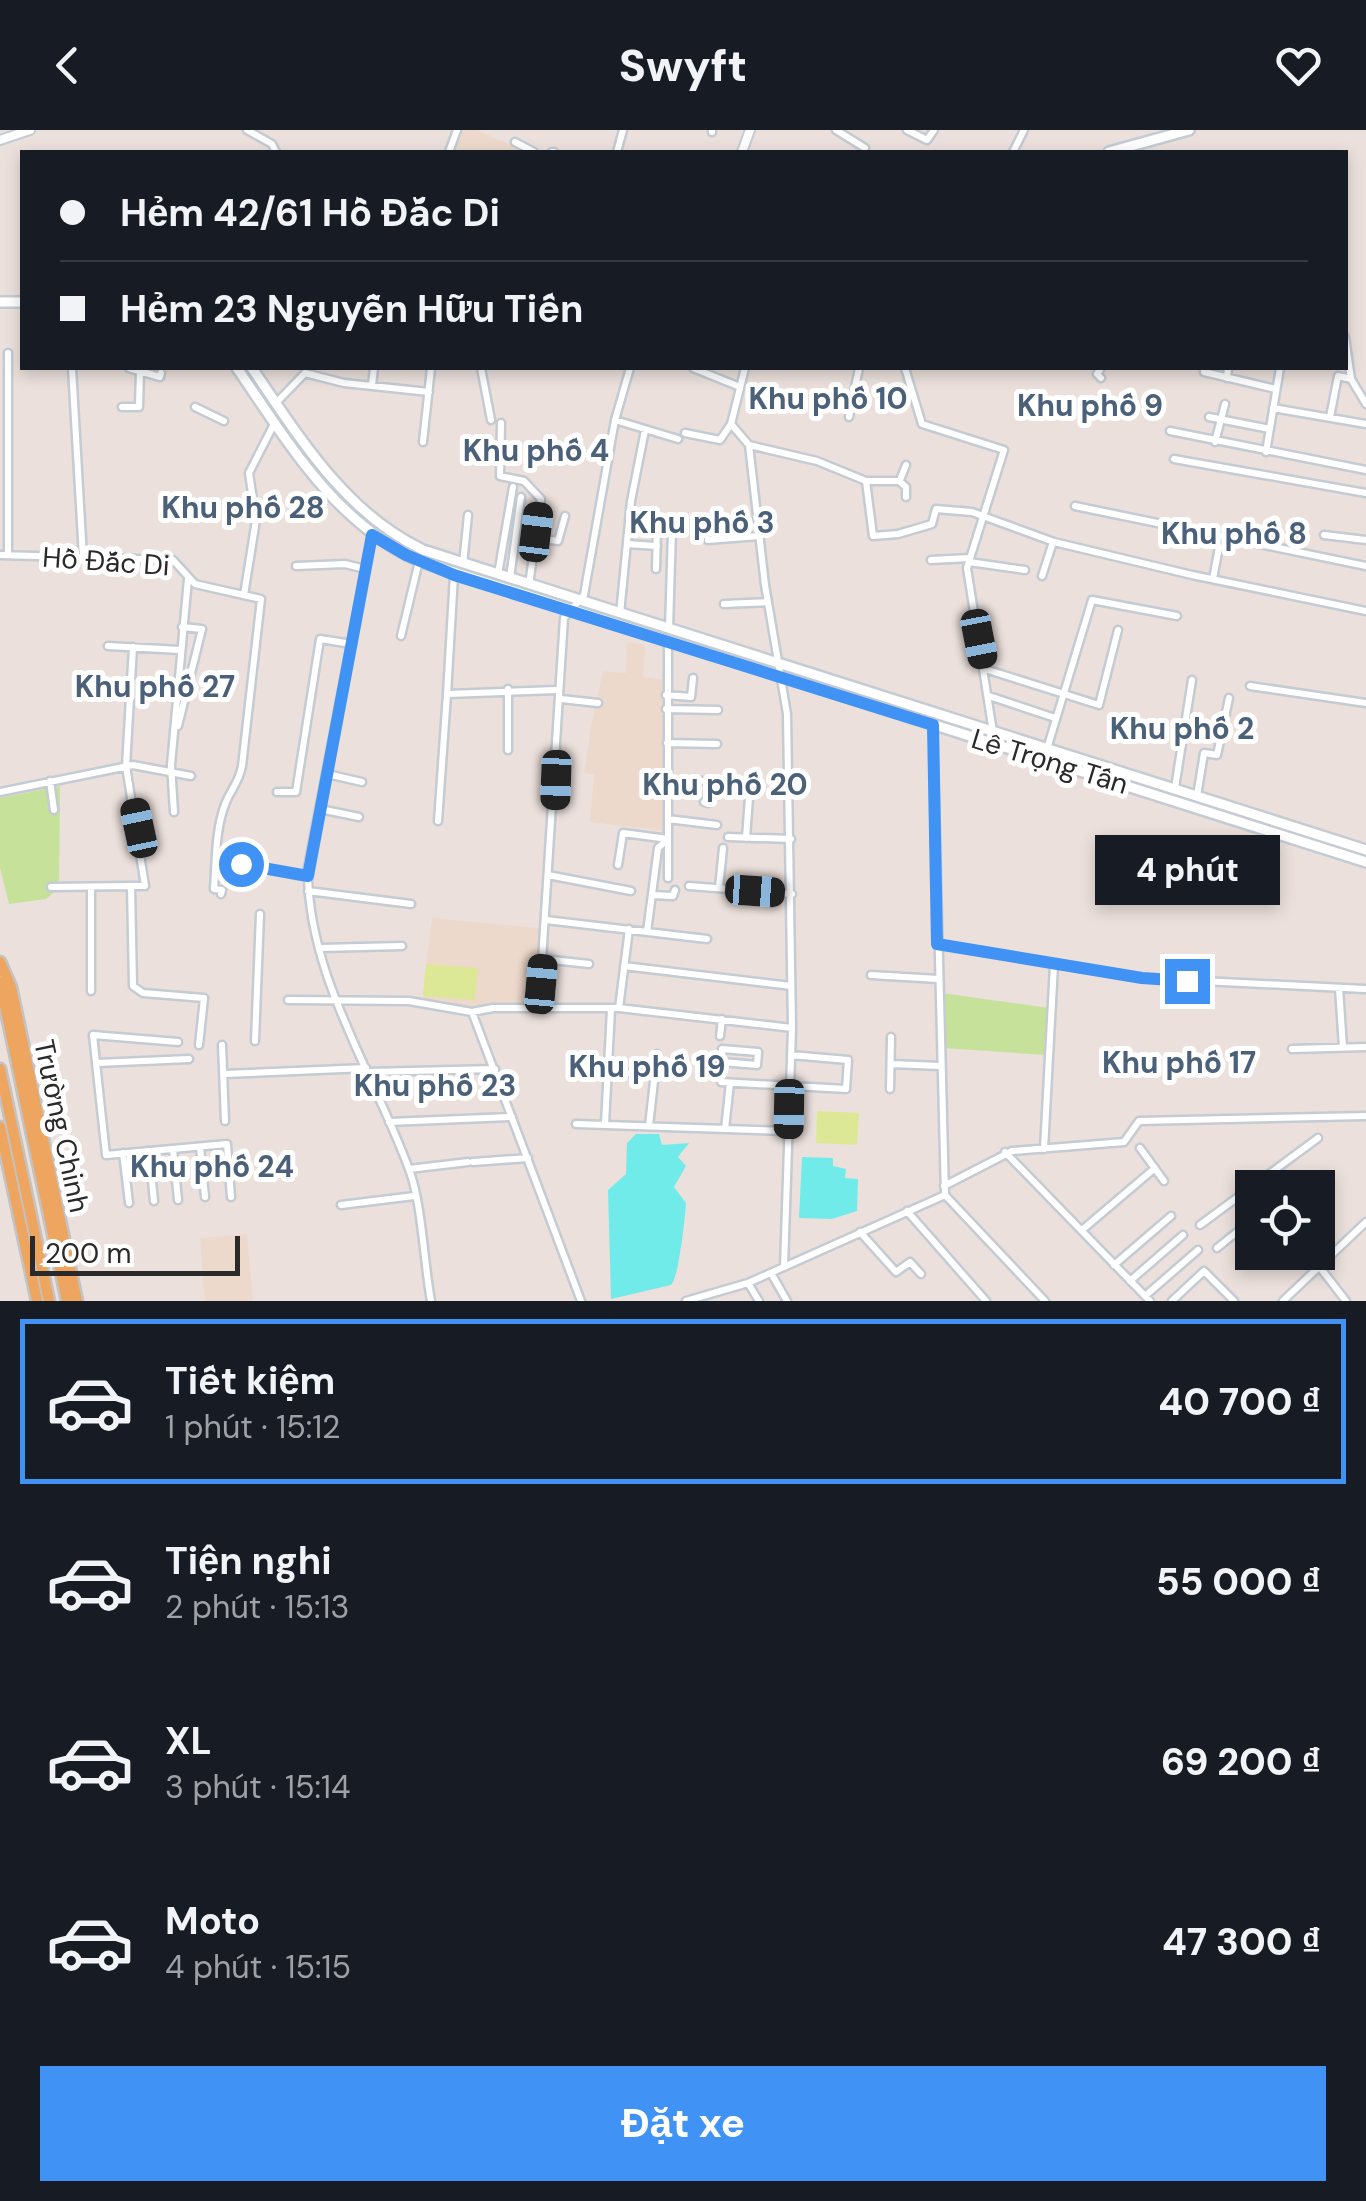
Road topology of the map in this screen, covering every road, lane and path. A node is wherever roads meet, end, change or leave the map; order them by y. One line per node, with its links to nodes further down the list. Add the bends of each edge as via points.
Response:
1 (30, 130): 8 (street)
2 (247, 130): 12 (street)
3 (836, 130): 11 (street)
4 (907, 130): 5 (street, via 928,140)
5 (934, 130)
6 (1156, 130): 9 (street)
7 (1190, 130): 9 (main road)
8 (0, 140)
9 (1149, 141): 14 (main road)
10 (515, 142): 13 (street)
11 (865, 148)
12 (275, 150)
13 (530, 150)
14 (1116, 150)
15 (8, 353): 92 (street)
16 (1348, 358): 36 (street)
17 (72, 370): 93 (street)
18 (140, 370): 33 (street); 44 (street, via 139,407)
19 (239, 370): 54 (main road, Lê Trọng Tấn)
20 (253, 370): 41 (main road, Lê Trọng Tấn)
21 (374, 370): 37 (street)
22 (430, 370): 40 (street)
23 (481, 370): 50 (street)
24 (629, 370): 51 (street)
25 (698, 370): 38 (street)
26 (744, 370): 38 (street)
27 (858, 370): 47 (street)
28 (906, 370): 79 (street, via 922,424 1004,450)
29 (1100, 370): 34 (street)
30 (1204, 370): 35 (street)
31 (1228, 370): 35 (street)
32 (1280, 370): 39 (street)
33 (161, 374)
34 (1101, 378)
35 (1227, 378): 39 (street)
36 (1351, 379): 43 (street); 49 (street, via 1338,376)
37 (372, 386): 40 (street); 41 (street, via 305,373)
38 (740, 387): 56 (street)
39 (1276, 389): 46 (street)
40 (428, 392): 63 (street)
41 (276, 403): 97 (main road, Lê Trọng Tấn, via 363,512 408,543)
42 (1225, 404): 52 (street)
43 (1366, 404)
44 (122, 407)
45 (195, 407): 53 (street)
46 (1273, 408): 49 (street); 58 (street)
47 (849, 417)
48 (1208, 417): 52 (street)
49 (1330, 418): 57 (street)
50 (491, 420)
51 (615, 420): 59 (street); 111 (street)
52 (1222, 420): 58 (street); 64 (street)
53 (224, 421)
54 (275, 422): 82 (main road, Lê Trọng Tấn, via 323,489); 110 (street, via 249,472 256,516)
55 (501, 423): 85 (street, via 500,476 538,492)
56 (731, 424): 61 (street, via 720,440); 65 (street)
57 (1366, 424)
58 (1270, 429): 66 (street)
59 (644, 430): 62 (street); 89 (street)
60 (1170, 431): 64 (street)
61 (685, 433)
62 (678, 439)
63 (423, 442)
64 (1215, 442): 66 (street)
65 (749, 446): 70 (street, via 817,460); 84 (street)
66 (1266, 452): 69 (street)
67 (1174, 458): 73 (street)
68 (906, 464): 71 (street)
69 (1366, 470)
70 (866, 481): 71 (street); 79 (street, via 873,536 932,524 936,509)
71 (899, 481): 75 (street)
72 (513, 487): 104 (street)
73 (1366, 494)
74 (521, 497): 107 (street)
75 (906, 497)
76 (1075, 506): 99 (street)
77 (468, 515): 97 (street)
78 (565, 516): 85 (street, via 558,541)
79 (984, 516): 88 (street); 95 (street)
80 (657, 526): 90 (street)
81 (672, 531): 119 (street)
82 (372, 535): 96 (main road, Lê Trọng Tấn); 100 (street)
83 (1324, 535): 87 (street)
84 (759, 536): 86 (street); 112 (street)
85 (536, 538): 109 (street)
86 (708, 540)
87 (1366, 540)
88 (1053, 542): 105 (street); 108 (street)
89 (627, 544): 90 (street); 116 (street)
90 (657, 546): 101 (street)
91 (1219, 547): 108 (street)
92 (4, 555): 93 (street, Hồ Đắc Di)
93 (83, 557): 106 (street, Hồ Đắc Di, via 170,560)
94 (931, 560): 95 (street)
95 (969, 560): 102 (street); 128 (street)
96 (419, 561): 103 (main road, Lê Trọng Tấn); 121 (street)
97 (463, 565): 104 (main road, Lê Trọng Tấn)
98 (296, 566): 100 (street)
99 (1366, 566)
100 (366, 569): 123 (street)
101 (656, 569)
102 (1025, 570)
103 (454, 575): 115 (main road, Lê Trọng Tấn); 135 (street)
104 (498, 576): 107 (main road, Lê Trọng Tấn)
105 (1042, 576)
106 (188, 578): 110 (street, Hồ Đắc Di); 118 (street)
107 (510, 579): 109 (main road, Lê Trọng Tấn)
108 (1213, 579): 114 (street)
109 (529, 586): 111 (main road, Lê Trọng Tấn)
110 (244, 595): 180 (street, Hồ Đắc Di, via 261,600 242,766 224,810)
111 (578, 602): 115 (street); 116 (main road, Lê Trọng Tấn)
112 (767, 602): 113 (street); 127 (street)
113 (724, 604)
114 (1366, 611)
115 (570, 612): 122 (main road, Lê Trọng Tấn); 134 (street)
116 (620, 614): 119 (main road, Lê Trọng Tấn)
117 (1176, 616): 137 (street, via 1092,600)
118 (182, 626): 126 (street); 151 (street, via 202,629)
119 (669, 630): 127 (main road, Lê Trọng Tấn)
120 (1118, 630): 137 (street, via 1098,706)
121 (402, 636)
122 (668, 642): 129 (main road, Lê Trọng Tấn); 136 (street)
123 (352, 644): 156 (street); 164 (street, via 320,639 296,792)
124 (108, 646): 125 (street)
125 (132, 648): 126 (street); 154 (street)
126 (180, 650): 151 (street)
127 (776, 662): 129 (street); 145 (main road, Lê Trọng Tấn)
128 (984, 669): 137 (street); 138 (street)
129 (779, 676): 147 (main road, Lê Trọng Tấn); 177 (street, via 787,714)
130 (693, 678): 136 (street, via 691,697)
131 (1192, 680): 162 (street)
132 (1250, 686): 142 (street)
133 (508, 689): 134 (street); 135 (street); 153 (street)
134 (556, 690): 140 (street)
135 (448, 694): 172 (street)
136 (666, 695): 143 (street)
137 (1062, 695): 146 (street)
138 (989, 696): 146 (street); 148 (street)
139 (1229, 698): 165 (street, via 1217,754 1204,753)
140 (562, 700): 141 (street); 183 (street)
141 (598, 703)
142 (1366, 703)
143 (666, 709): 144 (street); 149 (street)
144 (718, 710)
145 (933, 713): 147 (street); 148 (main road, Lê Trọng Tấn)
146 (1056, 718): 152 (street)
147 (933, 725): 181 (main road, Lê Trọng Tấn); 203 (street)
148 (993, 732): 152 (main road, Lê Trọng Tấn)
149 (667, 742): 150 (street); 159 (street)
150 (717, 744)
151 (172, 746): 155 (street)
152 (1047, 749): 162 (main road, Lê Trọng Tấn)
153 (508, 750)
154 (126, 766): 155 (street); 158 (street); 186 (street, via 144,886)
155 (171, 770): 157 (street); 169 (street)
156 (327, 774): 160 (street); 167 (street)
157 (192, 776)
158 (50, 781): 163 (street); 168 (street)
159 (668, 781): 166 (street, via 713,781); 171 (street)
160 (362, 782)
161 (750, 784): 175 (street)
162 (1175, 788): 165 (main road, Lê Trọng Tấn)
163 (0, 792)
164 (277, 792)
165 (1196, 796): 179 (main road, Lê Trọng Tấn)
166 (704, 802)
167 (320, 809): 170 (street); 184 (street)
168 (54, 810)
169 (174, 812)
170 (359, 817)
171 (668, 819): 173 (street); 176 (street)
172 (438, 821)
173 (717, 825)
174 (728, 837): 175 (street)
175 (746, 838): 177 (street)
176 (668, 840): 182 (street, via 624,833); 185 (street); 196 (street, via 658,848)
177 (791, 840): 195 (street)
178 (724, 848): 190 (street)
179 (1366, 850)
180 (216, 860): 184 (street); 194 (street, via 214,890)
181 (1366, 862)
182 (618, 865)
183 (548, 875): 193 (street); 199 (street)
184 (308, 876): 192 (street)
185 (668, 878)
186 (131, 886): 189 (street); 229 (street, via 132,986 143,993 204,998)
187 (689, 886): 190 (street)
188 (50, 887): 189 (street)
189 (91, 887): 217 (street)
190 (719, 888): 195 (street)
191 (675, 890): 196 (street, via 673,896)
192 (308, 891): 197 (street); 205 (street)
193 (630, 891)
194 (222, 894)
195 (792, 894): 214 (street)
196 (652, 895): 201 (street)
197 (411, 904)
198 (260, 914): 227 (street)
199 (546, 920): 200 (street); 206 (street)
200 (630, 929): 201 (street); 210 (street)
201 (647, 932): 202 (street)
202 (708, 939)
203 (937, 944): 209 (street); 212 (street)
204 (402, 946): 205 (street)
205 (320, 948): 218 (street)
206 (543, 959): 208 (street); 220 (street)
207 (0, 962): 306 (main road, Trường Chinh)
208 (588, 964)
209 (1054, 965): 215 (street, via 1142,978); 264 (street)
210 (624, 966): 214 (street); 221 (street)
211 (871, 975): 212 (street)
212 (938, 979): 240 (street)
213 (0, 982): 305 (main road, Trường Chinh)
214 (791, 986): 224 (street)
215 (1340, 988): 216 (street); 233 (street)
216 (1365, 989)
217 (91, 991)
218 (338, 999): 219 (street); 222 (street); 242 (street)
219 (288, 1000)
220 (539, 1008): 221 (street); 222 (street)
221 (615, 1009): 223 (street); 255 (street)
222 (472, 1012): 241 (street)
223 (722, 1019): 224 (street); 225 (street)
224 (792, 1028): 235 (street)
225 (720, 1036)
226 (890, 1037): 239 (street)
227 (255, 1040)
228 (178, 1042): 238 (street, via 93,1035)
229 (199, 1045)
230 (222, 1045): 244 (street)
231 (1366, 1047): 233 (street)
232 (1292, 1048): 233 (street)
233 (1343, 1048)
234 (657, 1054): 245 (street)
235 (791, 1054): 248 (street); 248 (street, via 848,1060 846,1089)
236 (189, 1058): 238 (street)
237 (722, 1062): 237 (street, via 722,1049 758,1052 757,1065); 247 (street, via 721,1082)
238 (97, 1064): 267 (street, via 106,1154)
239 (891, 1064): 240 (street); 249 (street)
240 (940, 1066): 273 (street)
241 (495, 1069): 242 (street); 251 (street)
242 (367, 1070): 244 (street); 253 (street)
243 (622, 1073): 245 (street)
244 (224, 1074): 252 (street)
245 (655, 1074): 257 (street)
246 (0, 1075): 304 (main road, Trường Chinh)
247 (730, 1082): 248 (street); 258 (street)
248 (790, 1087): 259 (street)
249 (890, 1089)
250 (1366, 1116): 264 (street, via 1139,1121 1124,1142)
251 (513, 1117): 253 (street); 268 (street)
252 (225, 1120)
253 (389, 1122): 270 (street)
254 (576, 1124): 255 (street)
255 (605, 1124): 257 (street)
256 (0, 1126): 303 (main road)
257 (649, 1126): 258 (street)
258 (725, 1129): 259 (street)
259 (788, 1131): 294 (street)
260 (1318, 1138): 271 (street)
261 (200, 1146): 263 (street); 275 (street, via 227,1144); 276 (street)
262 (1140, 1148): 269 (street)
263 (173, 1149): 265 (street); 277 (street)
264 (1044, 1149): 266 (street)
265 (149, 1151): 267 (street); 278 (street)
266 (1005, 1152): 273 (street); 286 (street)
267 (124, 1153): 280 (street)
268 (528, 1158): 270 (street); 308 (street)
269 (1155, 1168): 272 (street); 286 (street)
270 (409, 1169): 274 (street)
271 (1277, 1170)
272 (1164, 1181)
273 (945, 1190): 282 (street); 312 (street)
274 (414, 1196): 281 (street); 307 (street)
275 (231, 1197)
276 (205, 1198)
277 (178, 1200)
278 (154, 1201)
279 (1235, 1201): 285 (street)
280 (129, 1204)
281 (341, 1205)
282 (907, 1212): 287 (street); 302 (street)
283 (1171, 1216): 293 (street)
284 (1366, 1222): 292 (street)
285 (1200, 1225)
286 (1082, 1230): 293 (street)
287 (860, 1232): 294 (street); 298 (street, via 896,1272 910,1262)
288 (1235, 1234): 290 (street)
289 (1183, 1235): 299 (street)
290 (1217, 1248)
291 (1198, 1250): 301 (street)
292 (1335, 1253)
293 (1114, 1265): 299 (street)
294 (784, 1267): 297 (street)
295 (1318, 1270): 315 (street)
296 (1322, 1270): 316 (street)
297 (771, 1273): 300 (street); 311 (street)
298 (920, 1274)
299 (1130, 1282): 301 (street)
300 (748, 1283): 309 (street); 310 (street)
301 (1148, 1298)
302 (982, 1300)
303 (37, 1301)
304 (49, 1301)
305 (68, 1301)
306 (77, 1301)
307 (431, 1301)
308 (581, 1301)
309 (686, 1301)
310 (758, 1301)
311 (788, 1301)
312 (1045, 1301)
313 (1172, 1301): 314 (street, via 1204,1271)
314 (1234, 1301)
315 (1282, 1301)
316 (1346, 1301)

